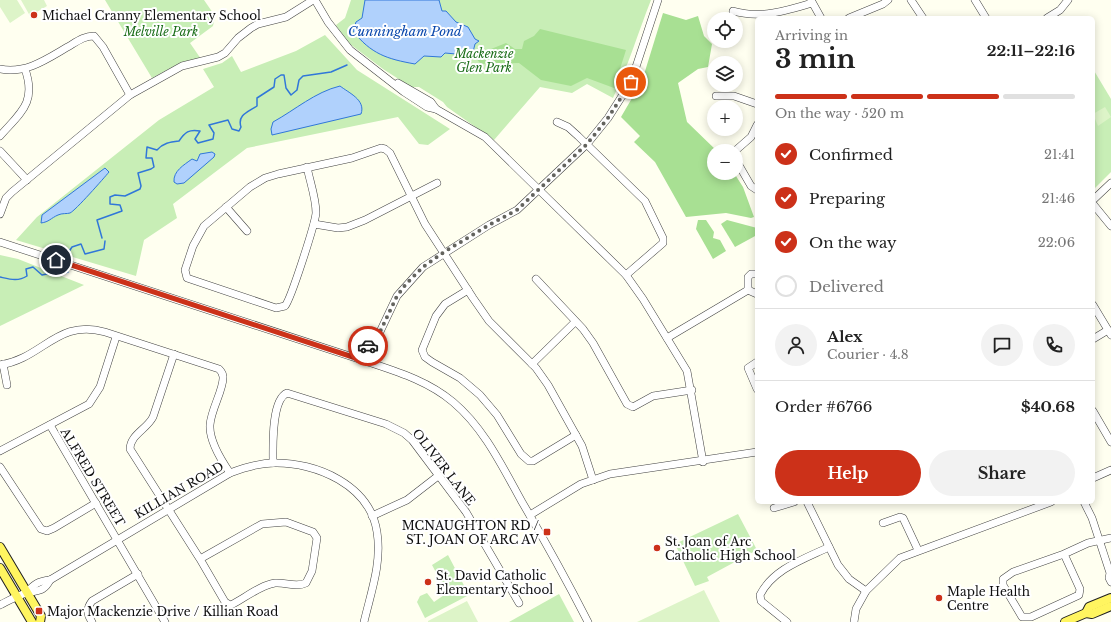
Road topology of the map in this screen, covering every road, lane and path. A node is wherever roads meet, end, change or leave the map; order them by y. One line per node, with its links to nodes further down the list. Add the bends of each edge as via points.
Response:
1 (314, 0): 16 (street, via 286,17 258,24 218,57 182,66); 31 (street, via 350,50 390,80 425,98 436,109 485,137)
2 (658, 0): 22 (street, via 631,82)
3 (888, 0): 10 (street)
4 (911, 0): 11 (street)
5 (976, 0): 12 (street)
6 (1068, 0): 13 (street, via 1060,10)
7 (812, 2): 8 (street, via 779,13 747,15); 9 (street)
8 (733, 11)
9 (820, 16)
10 (854, 16)
11 (922, 16)
12 (985, 16)
13 (1050, 16)
14 (0, 69): 15 (street)
15 (26, 69): 16 (street, via 38,65 85,37 94,36); 21 (street, via 29,82 28,102)
16 (130, 95): 27 (street)
17 (716, 96): 18 (street, via 734,96)
18 (755, 103)
19 (557, 122): 22 (street, via 568,127)
20 (755, 129): 23 (street, via 751,137)
21 (0, 136)
22 (587, 144): 31 (street); 43 (street, via 644,201 664,238 663,243)
23 (742, 144)
24 (0, 151): 27 (street)
25 (307, 167): 32 (street, via 385,149); 35 (street, via 265,178); 37 (street, via 315,202)
26 (743, 172): 30 (street)
27 (27, 180): 36 (street, via 6,198)
28 (437, 183): 32 (street)
29 (1111, 183): 33 (street)
30 (755, 189)
31 (539, 190): 41 (street, via 517,210); 43 (street)
32 (412, 196): 37 (street, via 347,227); 41 (street, via 425,224)
33 (1095, 198)
34 (1095, 206): 38 (street)
35 (226, 207): 37 (street, via 200,232 185,270 187,278 276,308 282,308 287,304); 39 (street)
36 (0, 214)
37 (314, 224)
38 (1111, 226)
39 (247, 231)
40 (0, 242): 56 (street)
41 (444, 252): 45 (street); 51 (street, via 423,267 406,284 397,296)
42 (755, 274): 46 (street, via 748,277)
43 (626, 275): 53 (street)
44 (536, 279): 49 (street)
45 (468, 290): 59 (street, via 489,321); 65 (street, via 445,304 436,316 422,350 425,356 460,378 480,395 504,424 521,454 529,461)
46 (748, 290): 47 (street); 53 (street)
47 (755, 293)
48 (1095, 308): 50 (street)
49 (575, 322): 59 (street); 62 (street, via 593,343 627,404 634,407 652,396)
50 (1110, 333): 54 (street)
51 (378, 336): 56 (street, via 381,343 378,351); 56 (street, via 371,339)
52 (116, 337): 55 (street); 58 (street, via 96,330 78,328 23,359); 64 (street, via 100,387 93,399 84,407)
53 (667, 338): 62 (street, via 684,364)
54 (1095, 338)
55 (174, 354): 73 (street, via 219,369 222,373 223,380 210,425 214,442); 83 (street, via 151,421 133,439 130,446 137,462)
56 (368, 362): 84 (street, via 431,386 454,403 474,422)
57 (755, 363): 61 (street, via 748,368)
58 (2, 364): 60 (street)
59 (532, 364): 65 (street, via 548,385)
60 (7, 384)
61 (755, 384)
62 (692, 390): 70 (street)
63 (1095, 414): 66 (street)
64 (50, 425): 67 (street); 77 (street, ALFRED STREET)
65 (576, 435): 76 (street, via 586,454)
66 (1111, 442)
67 (0, 451)
68 (755, 452): 70 (street)
69 (273, 462): 73 (street, KILLIAN ROAD); 74 (street, OLIVER LANE, via 276,415 282,397 288,393 386,424 404,433); 85 (street, KILLIAN ROAD, via 301,465 338,479 358,494)
70 (703, 462): 76 (street, via 610,474)
71 (0, 467): 77 (street, via 42,529 47,531)
72 (1111, 470): 75 (street)
73 (230, 474): 83 (street, KILLIAN ROAD)
74 (438, 476): 85 (street, via 407,500); 103 (street, OLIVER LANE, via 476,527)
75 (1095, 477)
76 (593, 480): 84 (street, via 581,484)
77 (96, 503): 88 (street, ALFRED STREET)
78 (787, 504): 82 (street)
79 (808, 504): 91 (street)
80 (1045, 504): 92 (street, via 949,541)
81 (1085, 504): 89 (street)
82 (774, 508)
83 (169, 509): 88 (street, KILLIAN ROAD); 94 (street)
84 (530, 515): 112 (street)
85 (372, 516): 111 (street, KILLIAN ROAD, via 377,531 378,563)
86 (883, 522): 92 (street, via 903,518)
87 (1111, 538): 89 (street)
88 (117, 539): 96 (street, ALFRED STREET); 100 (street, KILLIAN ROAD, via 50,580 46,588 35,593)
89 (1099, 541): 93 (street); 97 (street)
90 (0, 547): 100 (main road)
91 (829, 548): 99 (street, via 844,573); 113 (street, via 777,573 762,589 761,601)
92 (918, 550): 99 (street, via 894,562)
93 (1064, 554): 93 (street, via 1013,572 1002,579 1022,617 1031,617 1079,595 1080,589)
94 (200, 560): 94 (street, via 225,602 230,605 275,583 306,583 312,571 317,538 313,532 286,522 267,523)
95 (0, 568): 101 (main road)
96 (138, 574): 109 (street, via 92,601 87,612); 110 (street, ALFRED STREET)
97 (1111, 574): 98 (street)
98 (1111, 582)
99 (866, 591): 114 (street, via 856,609)
100 (27, 593): 101 (street, KILLIAN ROAD); 108 (main road, via 41,616)
101 (17, 598): 104 (street, KILLIAN ROAD); 107 (main road)
102 (1111, 598): 106 (main road, via 1090,607)
103 (519, 603)
104 (0, 605)
105 (1111, 606): 106 (main road, via 1092,614)
106 (1086, 613): 115 (main road)
107 (32, 622)
108 (40, 622)
109 (92, 622)
110 (165, 622)
111 (364, 622)
112 (588, 622)
113 (787, 622)
114 (854, 622)
115 (1065, 622)

